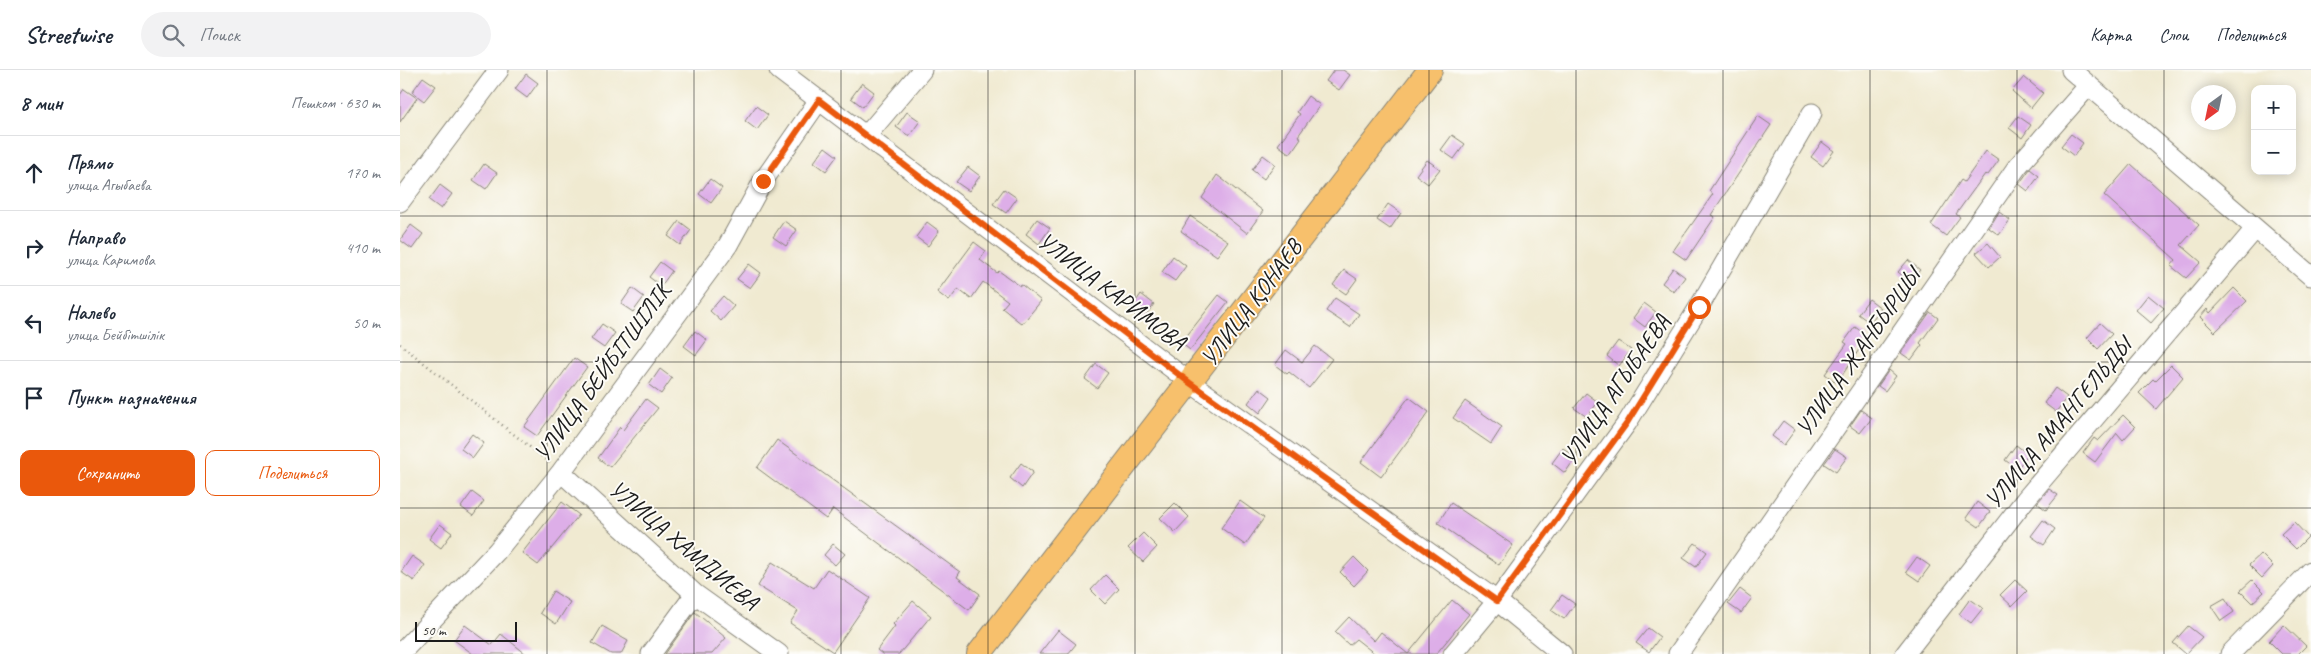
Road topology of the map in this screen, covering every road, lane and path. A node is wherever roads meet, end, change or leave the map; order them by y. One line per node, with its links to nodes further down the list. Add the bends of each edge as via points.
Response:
1 (499, 70): 10 (street)
2 (779, 70): 7 (street, УЛИЦА КАРИМОВА)
3 (922, 70): 9 (street)
4 (1430, 70): 14 (main road, УЛИЦА ҚОНАЕВ)
5 (2071, 70): 6 (street)
6 (2088, 85): 11 (street); 25 (street, УЛИЦА ЖАНБЫРШЫ, via 2017,167)
7 (819, 100): 9 (street, УЛИЦА КАРИМОВА); 15 (street, УЛИЦА БЕЙБІТШІЛІК, via 763,181 728,245)
8 (1812, 113): 18 (street, УЛИЦА АГЫБАЕВА, via 1627,423)
9 (867, 135): 14 (street, УЛИЦА КАРИМОВА)
10 (400, 202)
11 (2255, 229): 12 (street); 26 (street, УЛИЦА АМАНГЕЛЬДЫ, via 2025,500)
12 (2311, 276)
13 (400, 344): 15 (path)
14 (1190, 383): 18 (street, УЛИЦА КАРИМОВА); 19 (main road, УЛИЦА ҚОНАЕВ)
15 (561, 472): 17 (street, УЛИЦА ХАМДИЕВА); 20 (street, УЛИЦА БЕЙБІТШІЛІК, via 497,551)
16 (2311, 570): 27 (street)
17 (695, 594): 21 (street); 22 (street, УЛИЦА ХАМДИЕВА)
18 (1497, 601): 23 (street, УЛИЦА АГЫБАЕВА); 24 (street, УЛИЦА КАРИМОВА)
19 (986, 651)
20 (400, 654)
21 (651, 654)
22 (779, 654)
23 (1453, 654)
24 (1562, 654)
25 (1678, 654)
26 (1905, 654)
27 (2230, 654)

